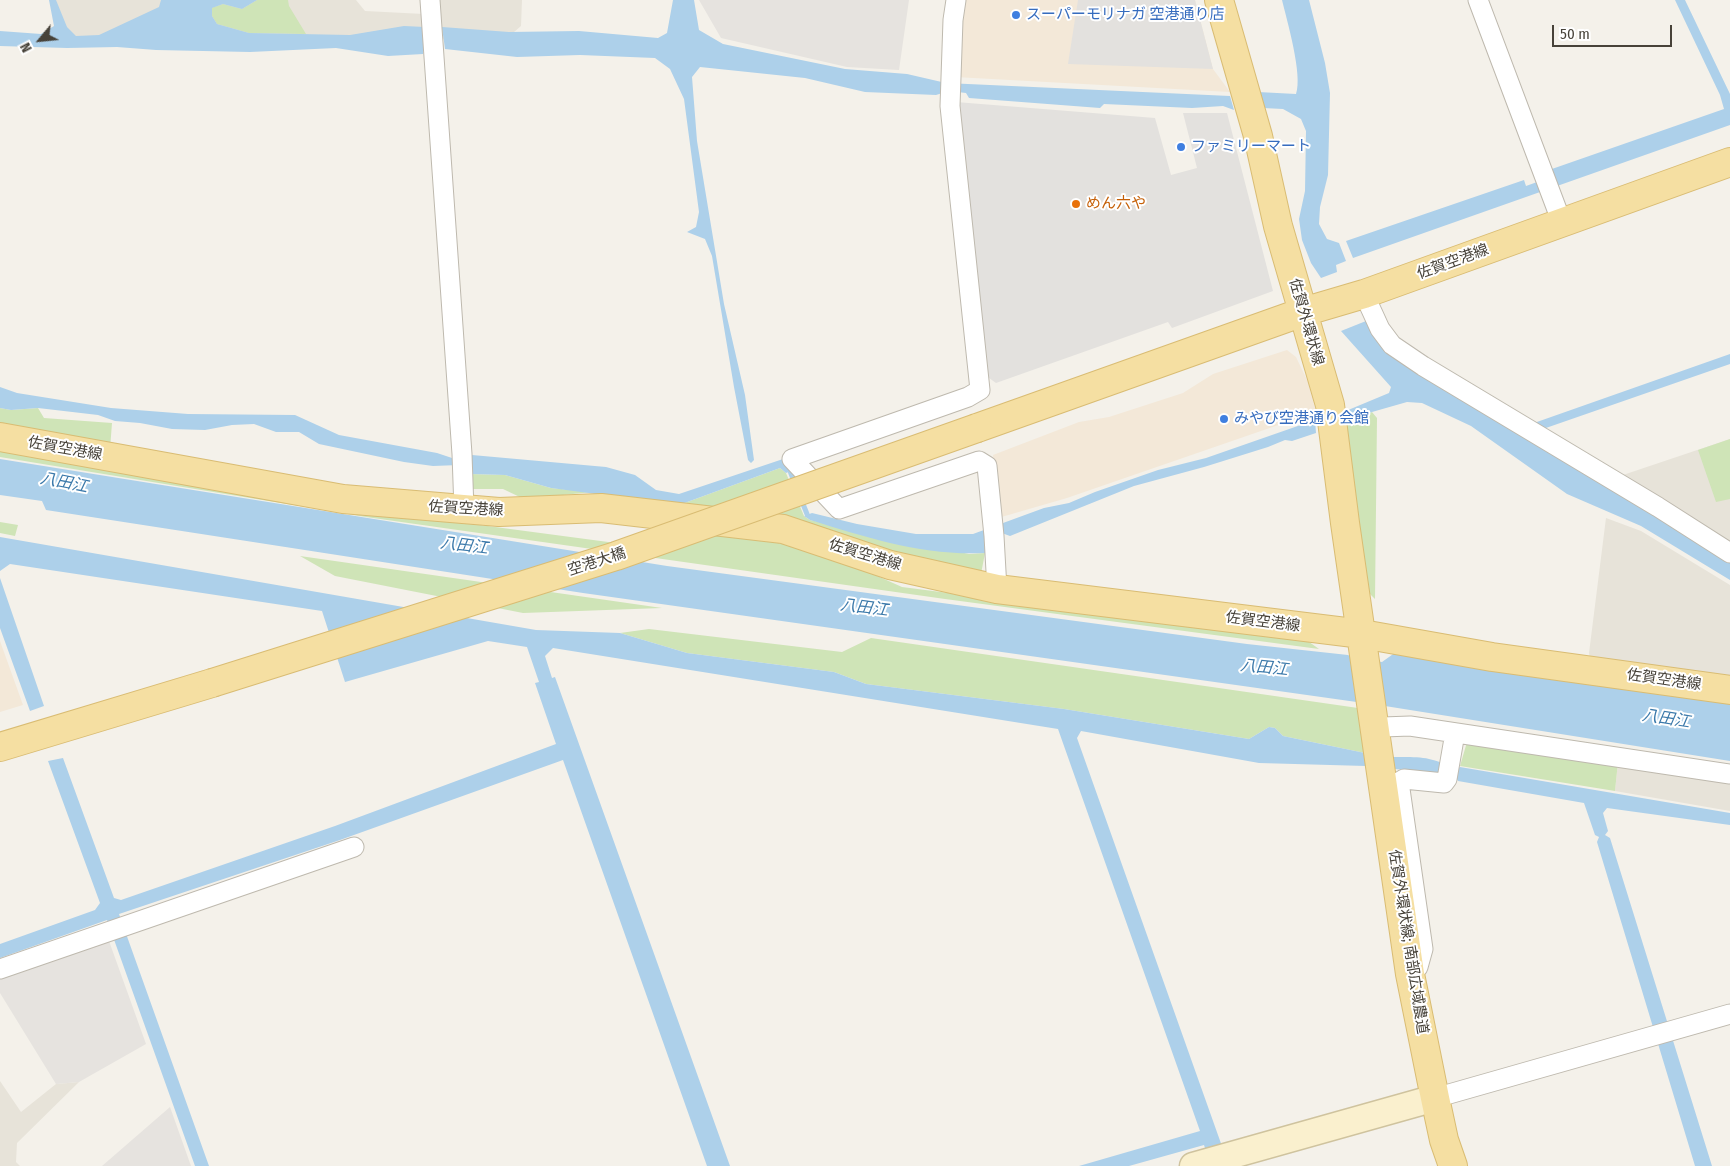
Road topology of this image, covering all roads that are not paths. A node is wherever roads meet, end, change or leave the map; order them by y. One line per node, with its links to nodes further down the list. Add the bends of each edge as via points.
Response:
1 (430, 0): 11 (street)
2 (956, 0): 13 (street, via 950,87 980,390 792,459 839,509 979,461 987,466)
3 (1219, 0): 8 (main road, 佐賀外環状線)
4 (1478, 0): 6 (street)
5 (1730, 162): 6 (main road, 佐賀空港線)
6 (1562, 224): 7 (main road, 佐賀空港線)
7 (1364, 294): 8 (main road, 佐賀空港線); 12 (street, via 1380,329 1392,345)
8 (1303, 312): 9 (main road, 佐賀空港線); 14 (main road, 佐賀外環状線, via 1330,405)
9 (977, 428): 18 (main road, 空港大橋, bridge, via 616,556)
10 (0, 437): 11 (main road, 佐賀空港線, via 343,499)
11 (464, 510): 13 (main road, 佐賀空港線, via 499,512 601,508 783,529 890,565)
12 (1730, 553)
13 (996, 589): 14 (main road, 佐賀空港線)
14 (1363, 643): 15 (main road, 佐賀空港線, via 1492,657); 16 (main road, 佐賀外環状線)
15 (1730, 690)
16 (1378, 722): 17 (street); 22 (main road, 佐賀外環状線; 南部広域農道)
17 (1456, 733): 19 (street); 22 (street, via 1444,783 1404,779 1398,782 1423,949 1418,967)
18 (0, 747)
19 (1730, 774)
20 (354, 847): 21 (street)
21 (0, 969)
22 (1410, 974): 24 (main road, 佐賀外環状線; 南部広域農道)
23 (1730, 1014): 24 (street)
24 (1435, 1098): 25 (street); 26 (main road, 佐賀外環状線; 南部広域農道)
25 (1209, 1162)
26 (1453, 1166)

